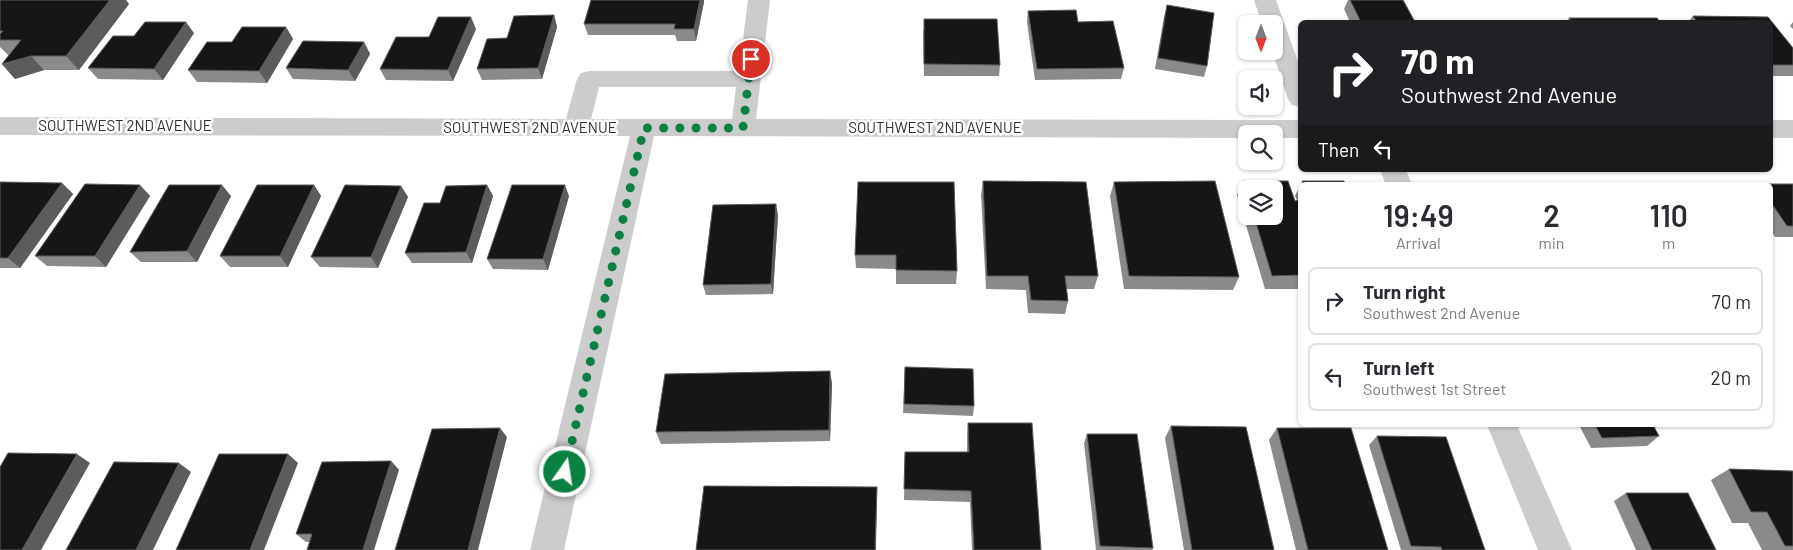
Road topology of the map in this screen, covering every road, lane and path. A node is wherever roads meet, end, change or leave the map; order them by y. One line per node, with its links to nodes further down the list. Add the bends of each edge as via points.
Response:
1 (759, 0): 5 (street)
2 (1264, 0): 3 (street)
3 (1269, 15)
4 (1283, 52): 6 (street)
5 (749, 79): 8 (street, via 589,79); 10 (street)
6 (1298, 93)
7 (0, 126): 8 (street, SOUTHWEST 2ND AVENUE)
8 (576, 128): 9 (street, SOUTHWEST 2ND AVENUE)
9 (644, 128): 10 (street, SOUTHWEST 2ND AVENUE); 15 (street)
10 (743, 128): 11 (street, SOUTHWEST 2ND AVENUE)
11 (1298, 128)
12 (1773, 129): 13 (street)
13 (1793, 129)
14 (1503, 427): 16 (street)
15 (547, 550)
16 (1555, 550)

